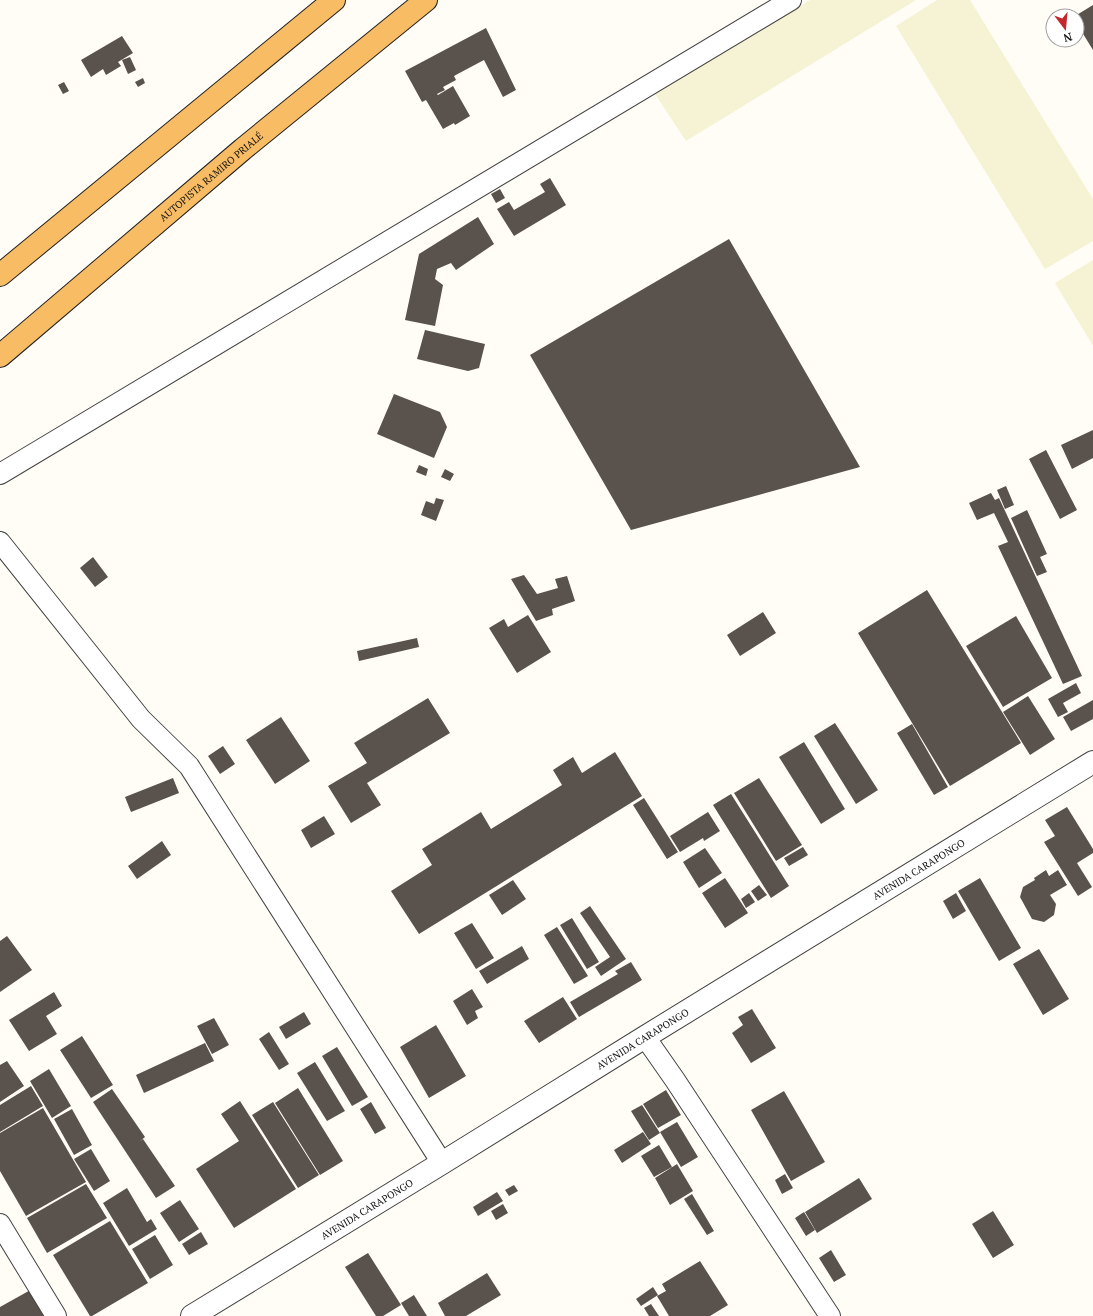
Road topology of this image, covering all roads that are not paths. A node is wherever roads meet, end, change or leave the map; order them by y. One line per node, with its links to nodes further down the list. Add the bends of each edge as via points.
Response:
1 (334, 0): 4 (highway)
2 (426, 0): 5 (highway, AUTOPISTA RAMIRO PRIALÉ, via 237,155)
3 (791, 0): 6 (street)
4 (0, 275)
5 (0, 356)
6 (0, 474)
7 (0, 542): 10 (street, via 141,719 189,766)
8 (1093, 762): 9 (street, AVENIDA CARAPONGO)
9 (645, 1037): 10 (street, AVENIDA CARAPONGO); 14 (street)
10 (442, 1163): 13 (street, AVENIDA CARAPONGO)
11 (0, 1224): 12 (street)
12 (56, 1316)
13 (192, 1316)
14 (830, 1316)

